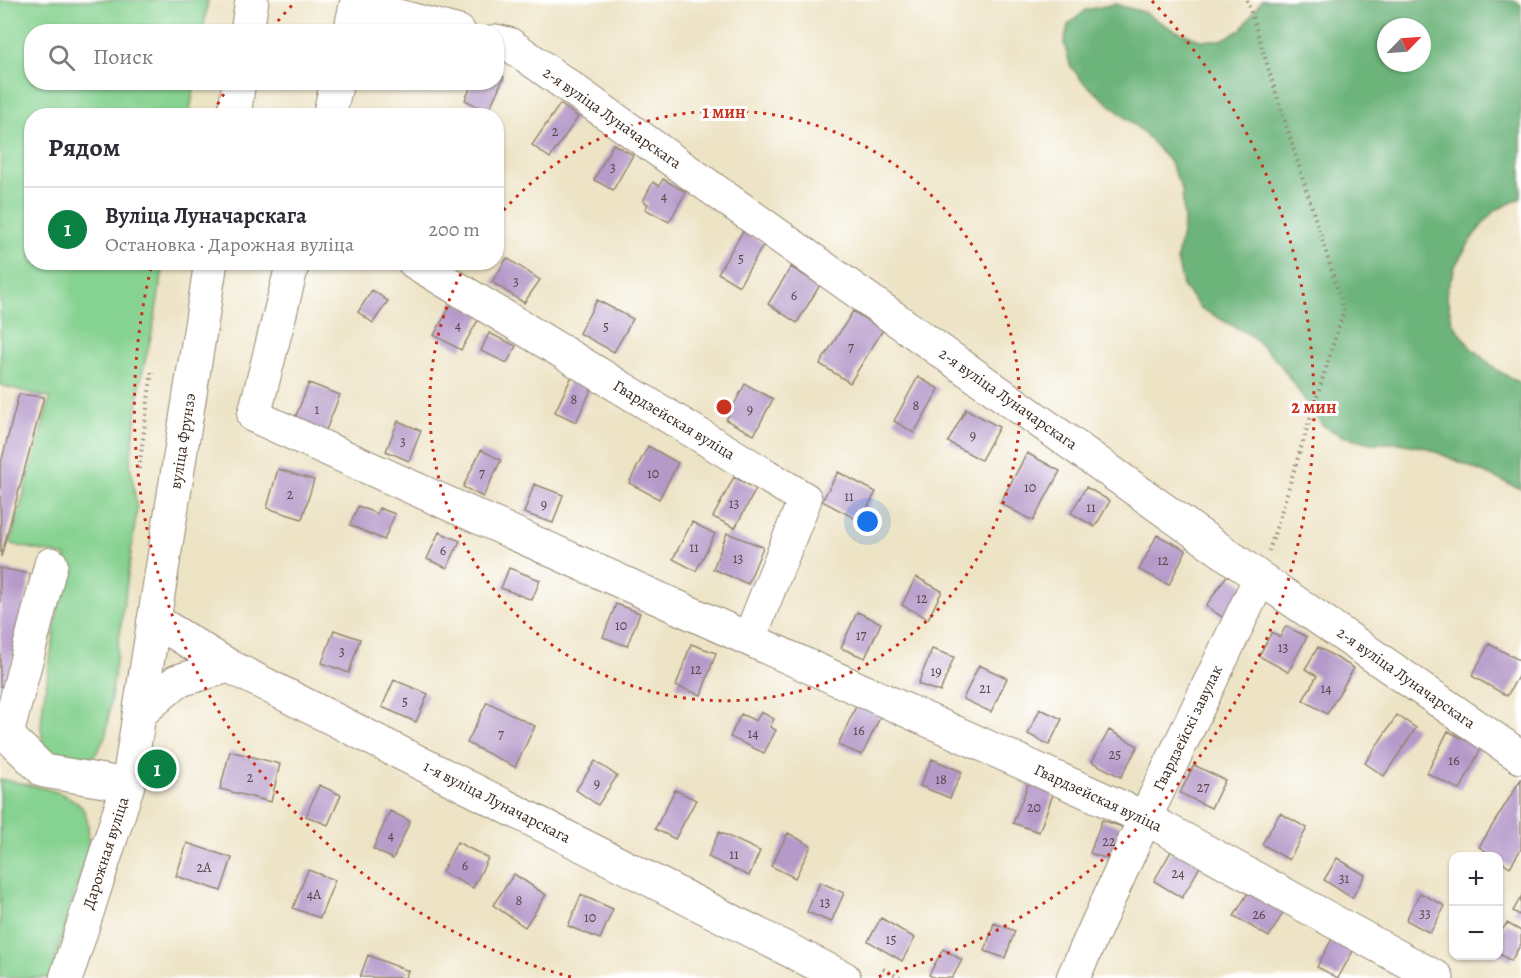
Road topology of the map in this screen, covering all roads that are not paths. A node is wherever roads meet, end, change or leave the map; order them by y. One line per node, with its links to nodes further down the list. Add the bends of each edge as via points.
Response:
1 (252, 0): 3 (street)
2 (353, 18): 4 (street)
3 (248, 24)
4 (398, 24)
5 (504, 43): 14 (street, 2-я вуліца Луначарскага)
6 (238, 90): 8 (street)
7 (335, 90): 9 (street)
8 (235, 108)
9 (331, 108)
10 (210, 270): 15 (street, вуліца Фрунзэ)
11 (291, 270): 16 (street, Гвардзейская вуліца, via 254,417)
12 (427, 270): 16 (street, Гвардзейская вуліца, via 805,500)
13 (51, 564): 20 (street, via 7,735 44,771)
14 (1260, 578): 19 (street, 2-я вуліца Луначарскага); 21 (street, Гвардзейскі завулак)
15 (154, 620): 17 (street, 1-я вуліца Луначарскага); 18 (street, Дарожная вуліца)
16 (749, 639): 21 (street, Гвардзейская вуліца)
17 (229, 666): 18 (street, via 177,681); 23 (street, 1-я вуліца Луначарскага)
18 (141, 712): 20 (street, Дарожная вуліца)
19 (1521, 757)
20 (128, 785): 22 (street, Дарожная вуліца)
21 (1145, 818): 24 (street, Гвардзейскі завулак); 25 (street, Гвардзейская вуліца)
22 (66, 978)
23 (844, 978)
24 (1074, 978)
25 (1437, 978)

